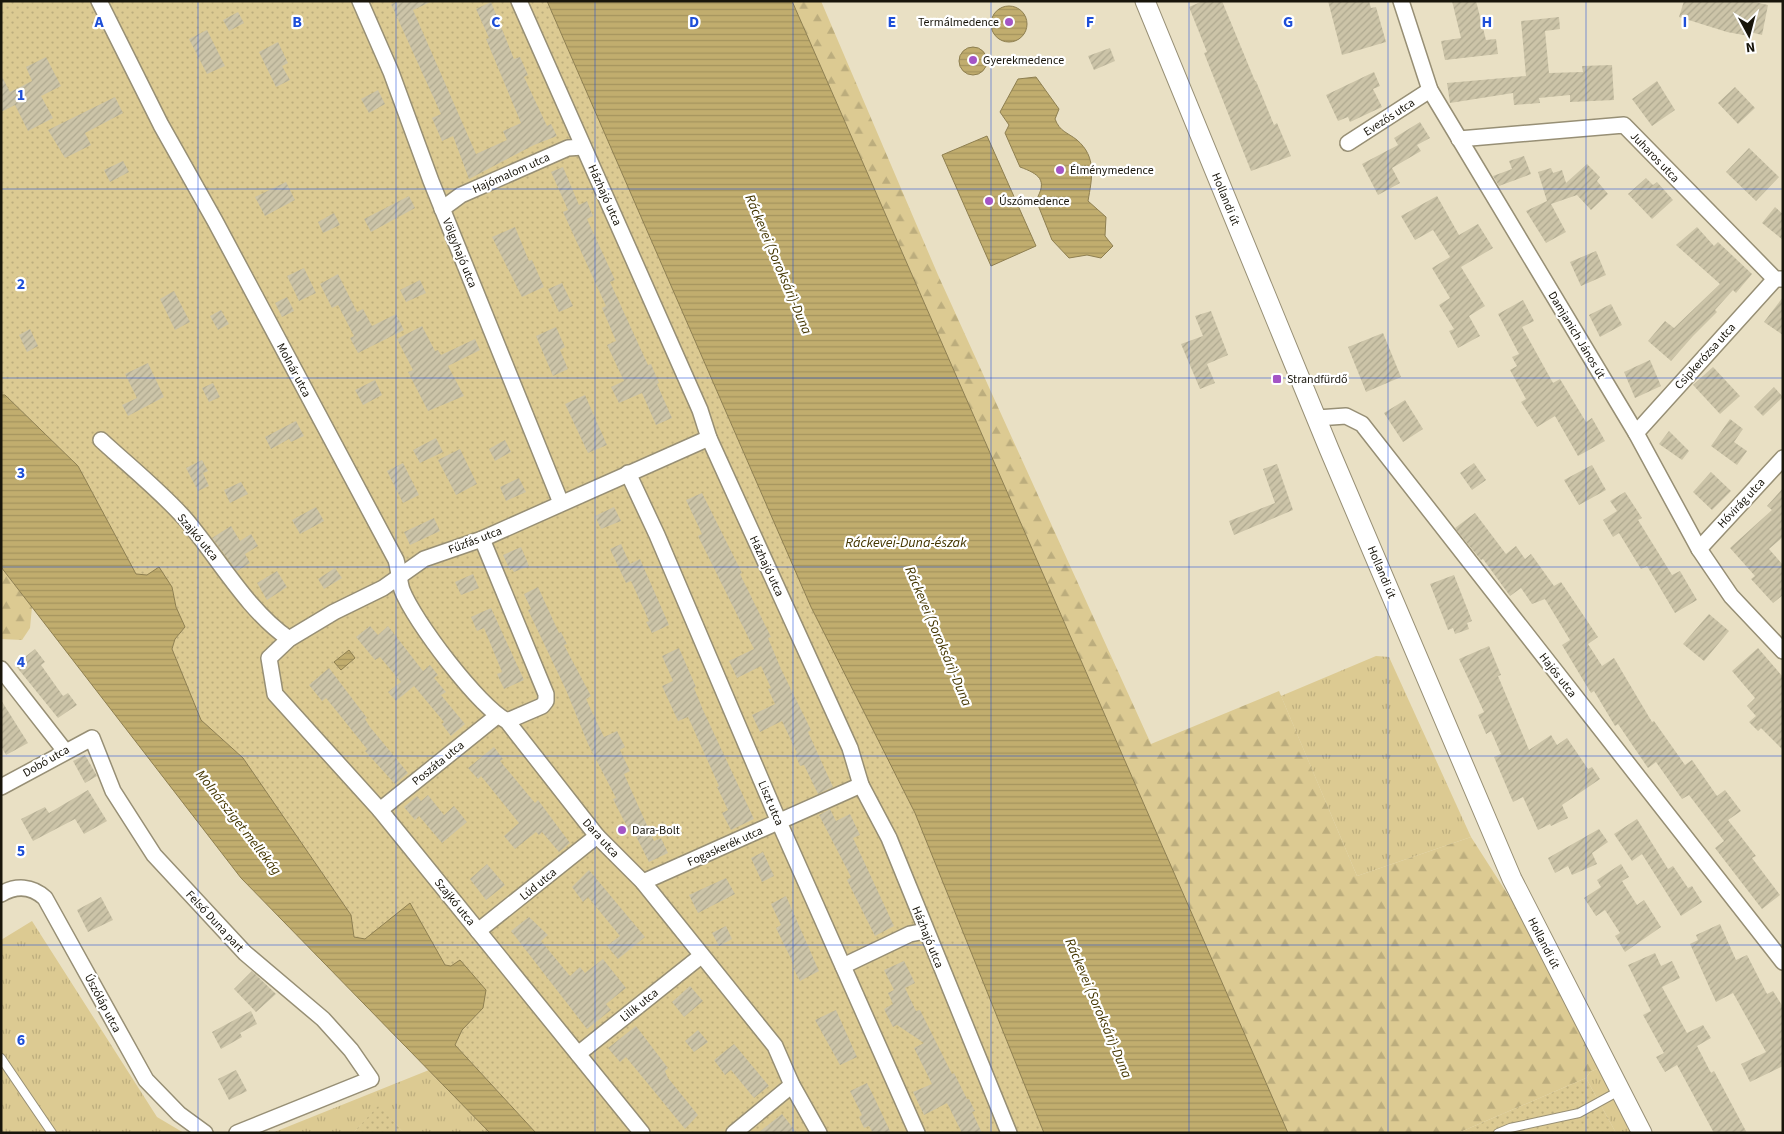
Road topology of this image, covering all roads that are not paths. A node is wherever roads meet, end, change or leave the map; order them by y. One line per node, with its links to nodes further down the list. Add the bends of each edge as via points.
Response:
1 (99, 1): 21 (street, Molnár utca, via 160,124 396,560)
2 (360, 1): 10 (street, Völgyhajó utca, via 391,72)
3 (519, 1): 9 (street, Házhajó utca)
4 (1145, 1): 12 (street, Hollandi út)
5 (1401, 1): 6 (street, Damjanich János út)
6 (1430, 90): 7 (street, Damjanich János út); 8 (street, Evezős utca)
7 (1459, 139): 11 (street, Juharos utca, via 1624,125); 13 (street, Damjanich János út)
8 (1348, 143)
9 (583, 147): 10 (street, Hajómalom utca, via 568,148 479,187); 14 (street, Házhajó utca, via 696,401)
10 (442, 209): 18 (street, Völgyhajó utca)
11 (1779, 279): 13 (street, Csipkerózsa utca)
12 (1317, 418): 39 (street, Hajós utca, via 1346,416 1362,424); 44 (street, Hollandi út, via 1512,879)
13 (1636, 433): 20 (street, Damjanich János út)
14 (709, 438): 17 (street, Fűzfás utca); 29 (street, Házhajó utca, via 850,748)
15 (101, 440): 22 (street, Szajkó utca, via 185,520 276,630)
16 (1783, 458): 20 (street, Hóvirág utca)
17 (628, 473): 18 (street, Fűzfás utca); 32 (street, Liszt utca)
18 (561, 503): 19 (street, Fűzfás utca)
19 (482, 539): 21 (street, Fűzfás utca, via 424,559); 26 (street, via 546,694 542,706)
20 (1699, 549): 23 (street, Damjanich János út, via 1731,596)
21 (400, 575): 22 (street, Fűzfás utca, via 383,588); 26 (street, Molnár utca, via 401,589 438,647)
22 (289, 639): 25 (street, Fűzfás utca, via 269,658)
23 (1783, 651)
24 (1, 669): 28 (street)
25 (270, 673): 31 (street, Szajkó utca, via 275,694)
26 (502, 718): 31 (street, Poszáta utca); 33 (street, Dara utca)
27 (92, 738): 28 (street, Dobó utca); 47 (street, Felső Duna part, via 113,791 154,855 245,953 323,1019 371,1079)
28 (65, 751): 30 (street, Dobó utca)
29 (861, 785): 32 (street, Fogaskerék utca); 37 (street, Házhajó utca, via 889,838)
30 (1, 787)
31 (380, 810): 36 (street, Szajkó utca)
32 (779, 822): 34 (street, Fogaskerék utca); 40 (street, Liszt utca)
33 (597, 836): 34 (street, Dara utca); 36 (street, Lúd utca)
34 (643, 882): 38 (street, Dara utca)
35 (1, 894): 46 (street, Úszóláp utca, via 27,888 45,898 142,1074 173,1109)
36 (478, 931): 41 (street, Szajkó utca)
37 (925, 931): 40 (street, via 910,934); 52 (street, Házhajó utca)
38 (700, 956): 41 (street, Lilik utca); 43 (street, Dara utca, via 776,1046)
39 (1783, 962)
40 (843, 966): 51 (street, Liszt utca)
41 (578, 1054): 48 (street, Szajkó utca)
42 (1, 1058): 45 (lane)
43 (792, 1085): 49 (street); 50 (street, Dara utca)
44 (1619, 1091): 53 (lane, via 1579,1113); 54 (street, Hollandi út)
45 (52, 1133)
46 (205, 1133)
47 (237, 1133)
48 (642, 1133)
49 (734, 1133)
50 (819, 1133)
51 (917, 1133)
52 (1009, 1133)
53 (1498, 1133)
54 (1642, 1133)

